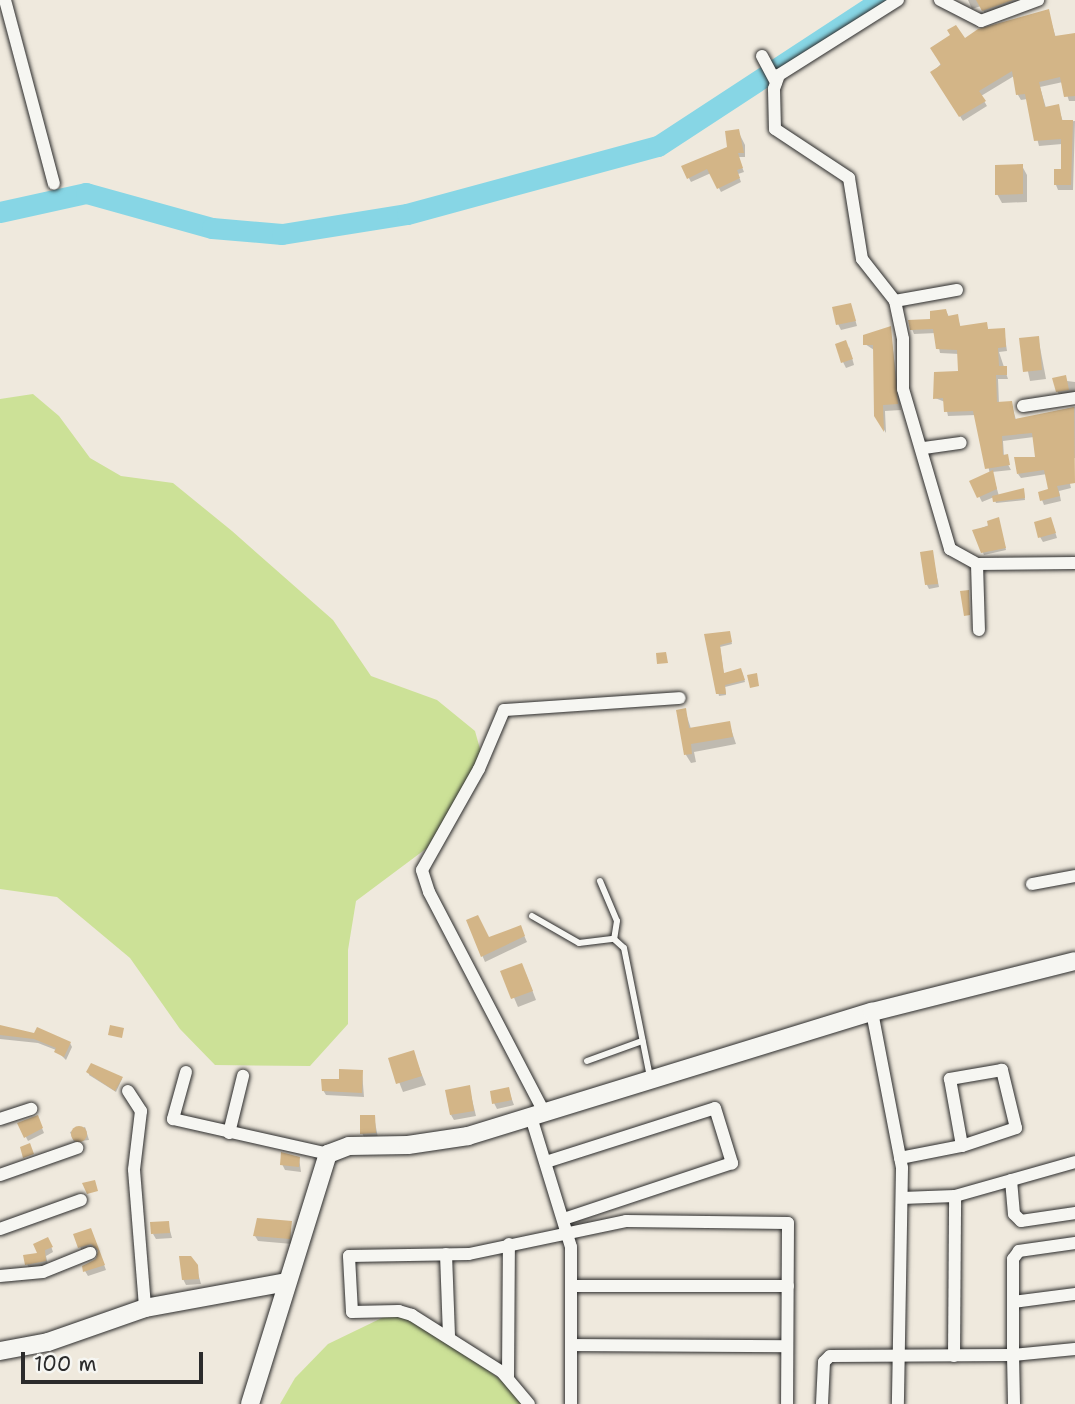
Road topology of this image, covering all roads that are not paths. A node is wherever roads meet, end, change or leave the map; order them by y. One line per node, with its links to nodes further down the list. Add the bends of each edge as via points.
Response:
1 (5, 0): 5 (street)
2 (898, 0): 7 (street)
3 (940, 0): 4 (street, via 981,20)
4 (1038, 0)
5 (6, 33): 8 (street)
6 (762, 56): 7 (street)
7 (774, 79): 10 (street, via 775,130 846,173 862,259)
8 (54, 184)
9 (957, 290): 10 (street)
10 (895, 301): 14 (street, via 903,340 904,389)
11 (1075, 398): 12 (street)
12 (1023, 406)
13 (961, 443): 14 (street)
14 (924, 448): 16 (street, via 950,549)
15 (1075, 563): 16 (street)
16 (977, 564): 17 (street)
17 (979, 630)
18 (680, 698): 33 (street, via 504,709 479,769 422,870 495,1012)
19 (1075, 876): 21 (street)
20 (600, 881): 23 (lane, via 617,921)
21 (1032, 884)
22 (532, 916): 23 (lane, via 579,943)
23 (614, 939): 26 (lane, via 628,955)
24 (1075, 961): 25 (street)
25 (872, 1012): 30 (street); 39 (street)
26 (642, 1041): 27 (lane); 30 (lane)
27 (587, 1061)
28 (186, 1072): 35 (street, via 173,1119)
29 (243, 1076): 35 (street)
30 (650, 1079): 33 (street)
31 (128, 1091): 60 (street, via 141,1111 135,1170)
32 (31, 1109): 34 (street)
33 (537, 1115): 38 (street, via 447,1140 349,1146); 40 (street)
34 (0, 1119)
35 (229, 1133): 38 (street)
36 (962, 1146): 36 (street, via 1016,1128 1002,1070 950,1079); 39 (street)
37 (77, 1148): 42 (street)
38 (328, 1154): 55 (street)
39 (901, 1158): 45 (street)
40 (546, 1162): 48 (street); 48 (street, via 715,1108 732,1163)
41 (1075, 1162): 43 (street)
42 (0, 1175)
43 (1011, 1180): 44 (street); 47 (street, via 1014,1214 1021,1221)
44 (955, 1196): 45 (street); 67 (street)
45 (902, 1198): 68 (street)
46 (81, 1200): 49 (street)
47 (1075, 1213)
48 (566, 1225): 51 (street); 56 (street); 57 (street, via 788,1223)
49 (0, 1229)
50 (1075, 1243): 59 (street, via 1019,1251 1013,1259)
51 (509, 1244): 53 (street); 69 (street)
52 (90, 1253): 54 (street, via 43,1272)
53 (446, 1254): 61 (street); 61 (street, via 350,1254 350,1308 352,1312 406,1312)
54 (0, 1276)
55 (286, 1282): 60 (street); 70 (street)
56 (571, 1286): 57 (street); 62 (street)
57 (788, 1286): 63 (street)
58 (1075, 1294): 59 (street)
59 (1013, 1302): 66 (street)
60 (145, 1308): 65 (street, via 48,1342)
61 (449, 1336): 69 (street)
62 (571, 1345): 63 (street); 72 (street)
63 (787, 1346): 73 (street)
64 (1075, 1349): 66 (street)
65 (0, 1351)
66 (1013, 1355): 67 (street); 76 (street)
67 (954, 1356): 68 (street)
68 (898, 1357): 74 (street, via 827,1357); 75 (street)
69 (508, 1377): 71 (street)
70 (250, 1404)
71 (529, 1404)
72 (572, 1404)
73 (787, 1404)
74 (822, 1404)
75 (898, 1404)
76 (1014, 1404)

